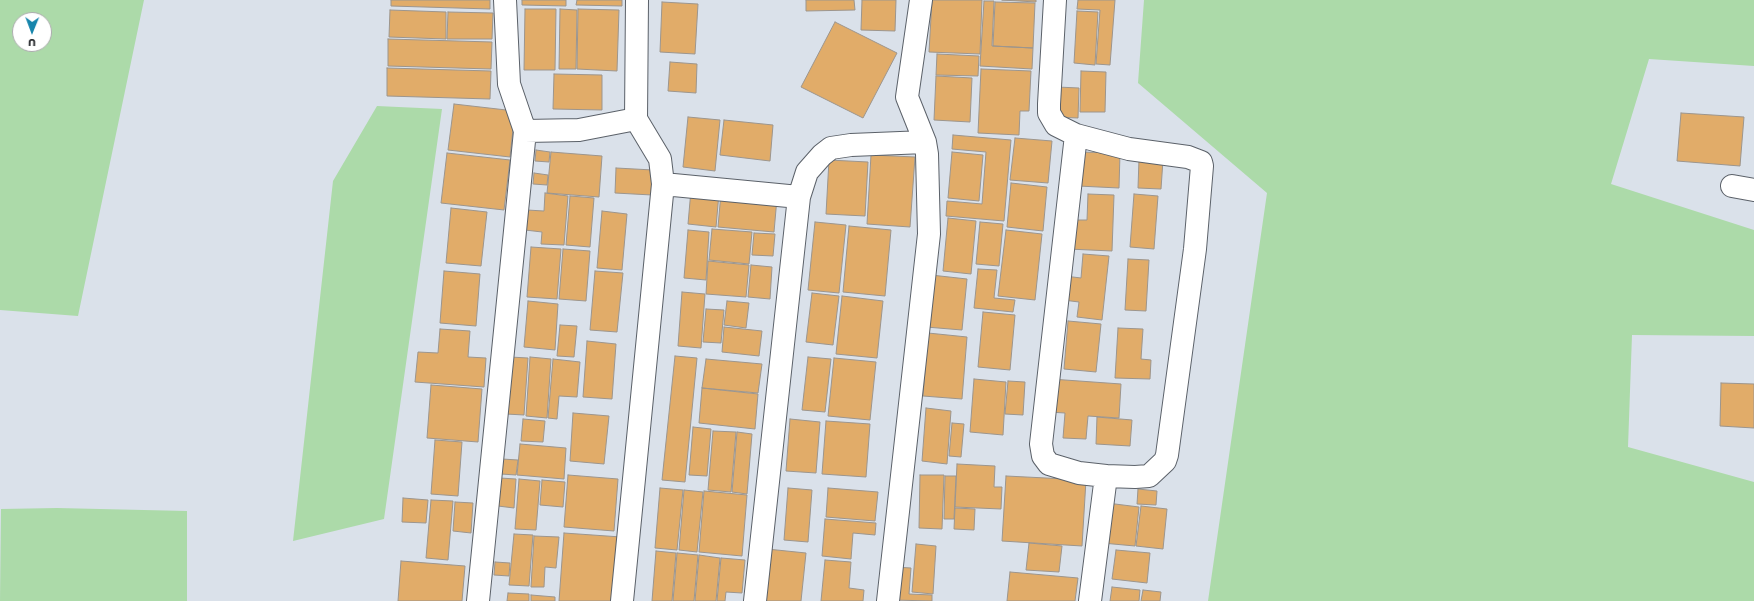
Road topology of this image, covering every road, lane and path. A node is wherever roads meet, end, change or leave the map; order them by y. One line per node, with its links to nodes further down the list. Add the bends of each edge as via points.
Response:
1 (505, 0): 6 (street, via 509,84)
2 (637, 0): 5 (street)
3 (921, 0): 8 (street, via 907,97)
4 (1055, 0): 7 (street, via 1049,113 1056,125)
5 (636, 119): 6 (street, via 579,130); 9 (street, via 660,159)
6 (525, 132): 14 (street)
7 (1076, 135): 13 (street, via 1041,444 1043,456 1049,464 1078,473); 13 (street, via 1130,149 1188,157 1201,162 1202,166 1195,248 1167,455 1165,461 1149,476)
8 (925, 142): 12 (street, via 831,148 807,172); 17 (street, via 929,234)
9 (662, 184): 12 (street); 15 (street)
10 (1732, 186): 11 (street)
11 (1754, 190)
12 (799, 197): 16 (street)
13 (1106, 476): 18 (street)
14 (478, 601)
15 (622, 601)
16 (755, 601)
17 (888, 601)
18 (1090, 601)

